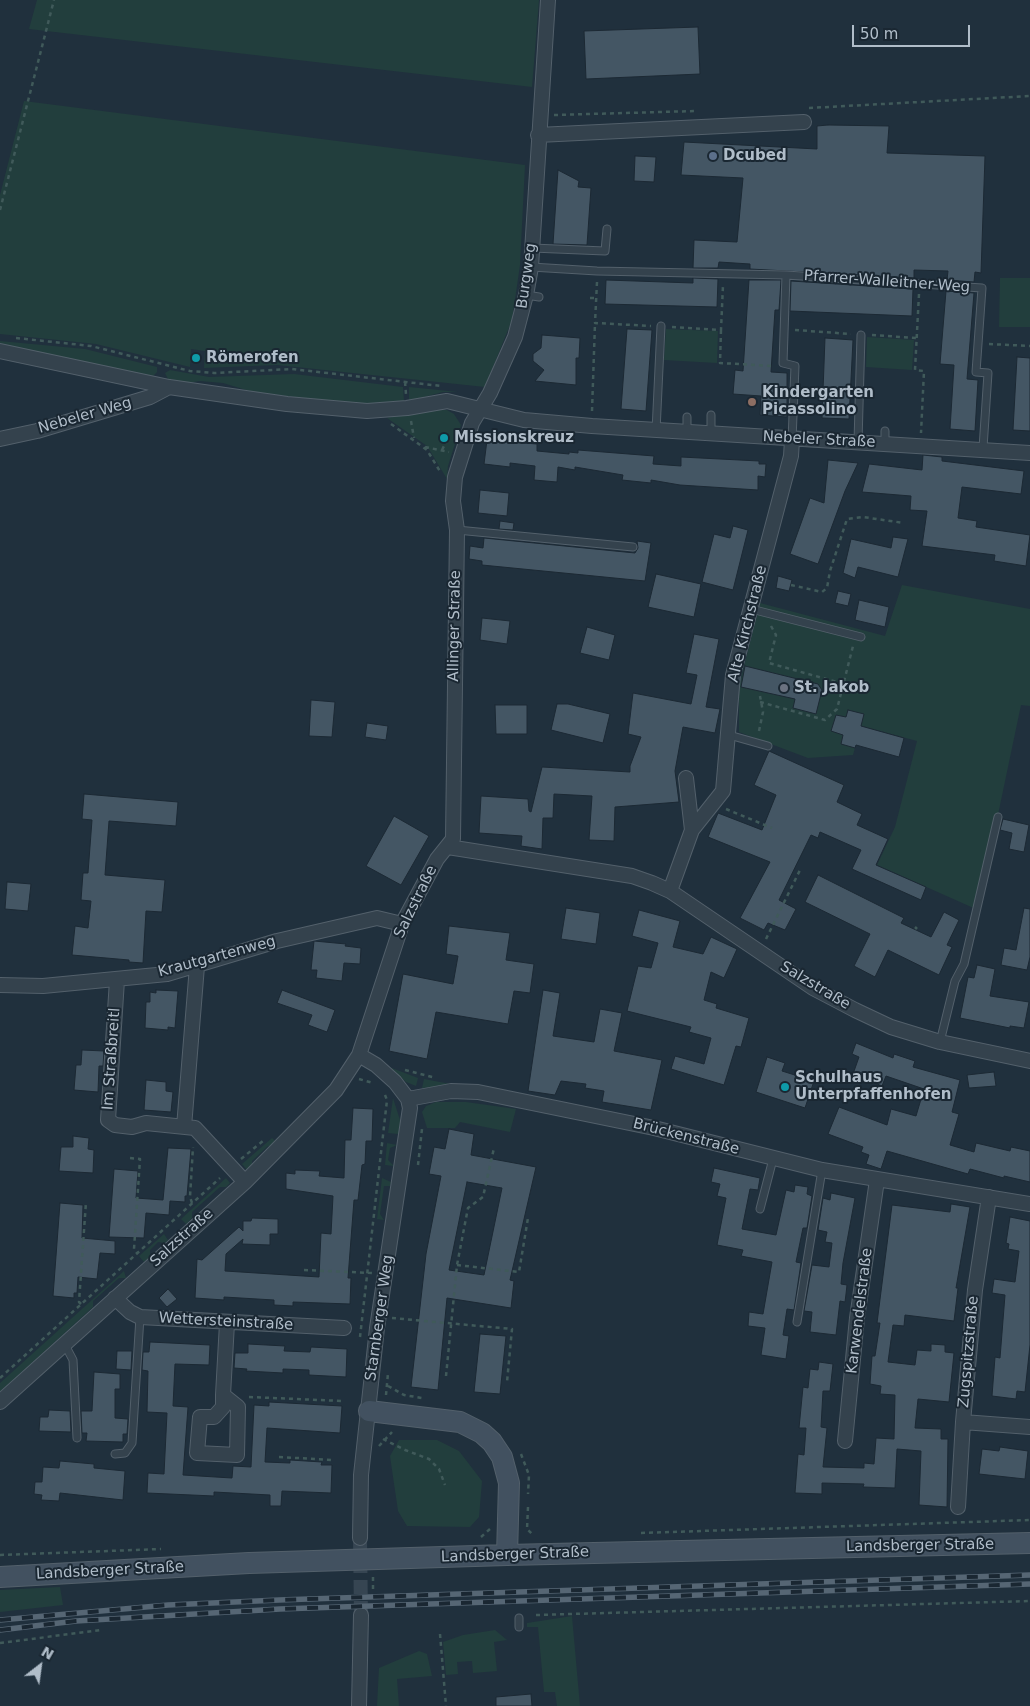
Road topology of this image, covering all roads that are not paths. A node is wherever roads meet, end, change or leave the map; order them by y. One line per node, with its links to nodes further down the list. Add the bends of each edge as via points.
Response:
1 (548, 0): 3 (street, Burgweg)
2 (804, 122): 3 (street)
3 (538, 135): 5 (street, Burgweg)
4 (607, 229): 5 (lane, via 605,251)
5 (532, 248): 6 (street, Burgweg)
6 (530, 267): 7 (lane, Pfarrer-Walleitner-Weg); 12 (street, Burgweg, via 532,296 508,355)
7 (786, 275): 19 (lane, Pfarrer-Walleitner-Weg, via 783,363 795,366); 21 (lane, Pfarrer-Walleitner-Weg, via 982,288 976,372 988,373)
8 (661, 326): 15 (lane)
9 (861, 335): 20 (lane)
10 (0, 351): 11 (street, Nebeler Straße)
11 (169, 387): 12 (street, Nebeler Straße, via 286,404 368,411 447,400); 18 (street, Nebeler Weg, via 150,397)
12 (480, 407): 15 (street, Nebeler Straße, via 524,420); 23 (street, Allinger Straße, via 455,477)
13 (711, 415): 17 (lane)
14 (687, 417): 16 (lane)
15 (656, 432): 16 (street, Nebeler Straße)
16 (687, 434): 17 (street, Nebeler Straße)
17 (711, 435): 19 (street, Nebeler Straße)
18 (0, 439)
19 (792, 440): 20 (street, Nebeler Straße); 25 (street, Alte Kirchstraße, via 791,456)
20 (858, 442): 21 (street, Nebeler Straße, via 885,437 920,445)
21 (983, 448): 22 (street, Nebeler Straße)
22 (1030, 453)
23 (456, 530): 24 (lane); 32 (street, Allinger Straße, via 453,839)
24 (633, 547)
25 (751, 609): 26 (lane); 27 (street, Alte Kirchstraße, via 733,675)
26 (858, 637)
27 (729, 735): 28 (lane); 31 (street, Alte Kirchstraße, via 723,791)
28 (768, 746)
29 (686, 778): 31 (street, Alte Kirchstraße)
30 (998, 817): 38 (lane, via 964,964 955,981)
31 (692, 830): 33 (street, Alte Kirchstraße)
32 (448, 847): 33 (street, Salzstraße, via 632,876); 34 (street, Salzstraße, via 437,859)
33 (670, 890): 38 (street, Salzstraße, via 813,988 890,1027)
34 (402, 924): 35 (street, Krautgartenweg, via 377,918 277,941); 39 (street, Salzstraße)
35 (197, 966): 36 (street, Krautgartenweg, via 167,974); 42 (street)
36 (117, 980): 37 (street, Krautgartenweg, via 43,986); 42 (street, Im Straßbreitl, via 108,1120 115,1125 132,1127 146,1123)
37 (0, 985)
38 (940, 1042): 40 (street, Salzstraße)
39 (359, 1056): 41 (street, via 396,1082); 46 (street, Salzstraße, via 318,1110)
40 (1030, 1061)
41 (408, 1099): 43 (street, Brückenstraße, via 451,1091 478,1092 654,1128); 58 (street, Starnberger Weg, via 407,1137 378,1322)
42 (184, 1127): 46 (street, Im Straßbreitl, via 195,1128 202,1134)
43 (773, 1159): 44 (street, Brückenstraße); 49 (lane)
44 (822, 1170): 45 (street, Brückenstraße); 52 (lane)
45 (877, 1180): 47 (street, Brückenstraße); 62 (street, Karwendelstraße, via 857,1318)
46 (245, 1182): 50 (street, Salzstraße)
47 (989, 1197): 48 (street, Brückenstraße); 59 (street, Zugspitzstraße, via 975,1290)
48 (1030, 1204)
49 (760, 1209)
50 (115, 1298): 51 (street, Wettersteinstraße); 55 (street, Salzstraße)
51 (140, 1317): 53 (street, Wettersteinstraße); 63 (lane, via 132,1442 125,1453)
52 (797, 1322)
53 (227, 1323): 54 (street, Wettersteinstraße); 56 (street)
54 (344, 1328)
55 (64, 1343): 57 (street, Salzstraße); 61 (lane, via 73,1360)
56 (223, 1395): 56 (street, via 238,1407 237,1455 197,1453 200,1417 214,1417 223,1407)
57 (0, 1402)
58 (369, 1411): 65 (street, Starnberger Weg, via 361,1475); 67 (main road, via 460,1422 492,1442 502,1457 509,1483)
59 (963, 1422): 60 (street); 64 (street, Zugspitzstraße)
60 (1030, 1427)
61 (77, 1438)
62 (845, 1441)
63 (115, 1454)
64 (958, 1507)
65 (360, 1538)
66 (1030, 1543): 67 (main road, Landsberger Straße)
67 (507, 1555): 68 (main road, Landsberger Straße, via 249,1563)
68 (0, 1577)
69 (361, 1615): 72 (street)
70 (519, 1618): 71 (lane)
71 (519, 1628)
72 (359, 1706)

